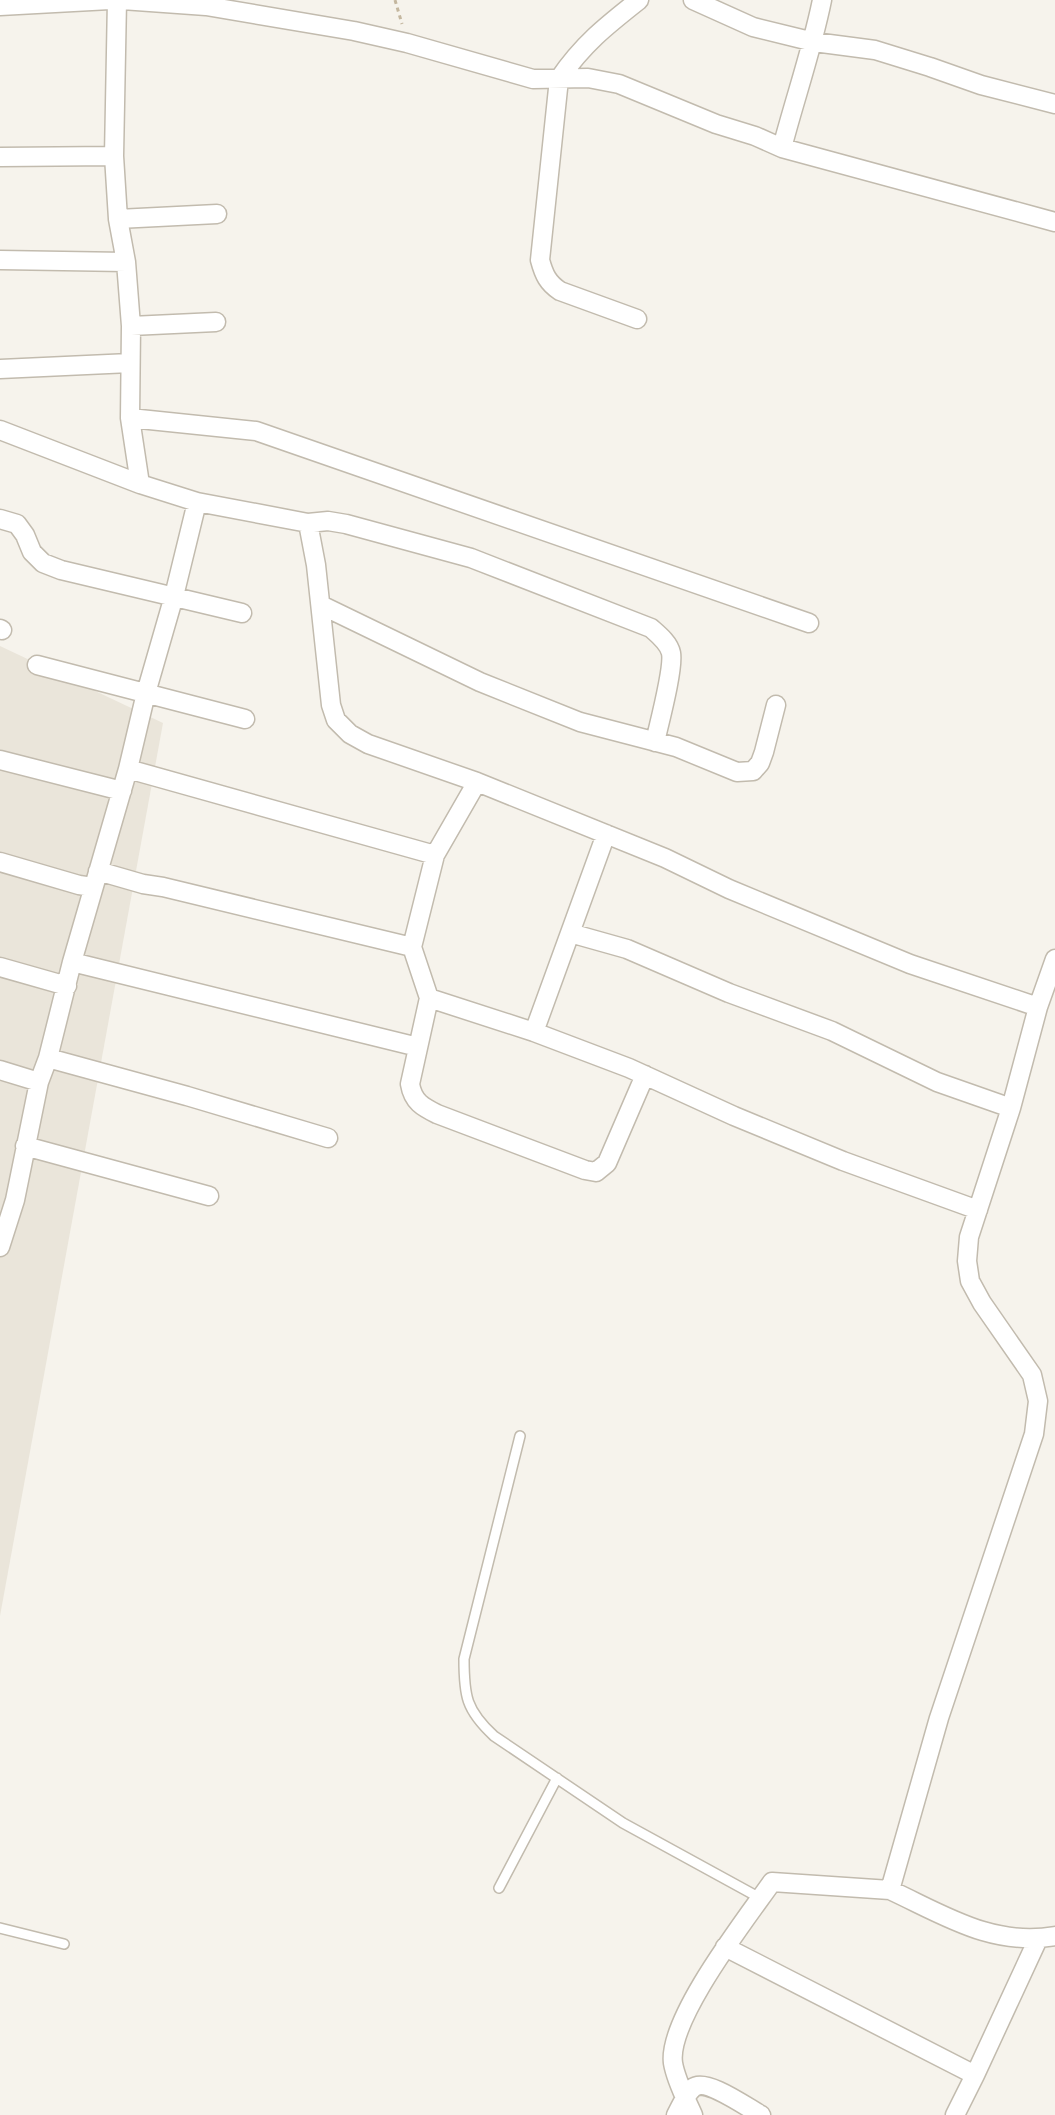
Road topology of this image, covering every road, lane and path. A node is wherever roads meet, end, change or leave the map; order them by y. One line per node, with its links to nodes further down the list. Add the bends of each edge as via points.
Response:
1 (110, 0): 6 (street)
2 (120, 0): 8 (street, via 206,6 354,31 533,79); 11 (street)
3 (639, 0): 8 (street, via 594,35)
4 (693, 0): 7 (street, via 753,27)
5 (822, 0): 7 (street)
6 (0, 6)
7 (814, 42): 9 (street, via 875,50); 10 (street)
8 (559, 79): 10 (street, via 619,84); 18 (street, via 540,260 543,274 560,291)
9 (1055, 104)
10 (782, 148): 15 (street)
11 (114, 156): 12 (street); 14 (street)
12 (0, 157)
13 (217, 214): 14 (street)
14 (118, 219): 17 (street)
15 (1055, 222)
16 (0, 260): 17 (street)
17 (126, 262): 20 (street)
18 (637, 319)
19 (216, 322): 20 (street)
20 (131, 326): 21 (street)
21 (130, 363): 22 (street); 23 (street)
22 (0, 369)
23 (130, 418): 25 (street); 32 (street, via 256,431)
24 (0, 430): 25 (street)
25 (140, 484): 26 (street)
26 (197, 502): 28 (street); 29 (street)
27 (0, 519): 29 (street, via 17,524 43,563)
28 (308, 523): 30 (street); 37 (street, via 346,524 471,558 651,628 671,653)
29 (174, 596): 31 (street); 34 (street)
30 (321, 605): 37 (street, via 480,682 580,722); 40 (street, via 336,720 368,744)
31 (242, 613)
32 (809, 623)
33 (37, 665): 34 (street)
34 (146, 693): 36 (street); 39 (street)
35 (776, 705): 37 (street, via 764,752 753,771 737,772)
36 (245, 719)
37 (655, 742)
38 (0, 760): 41 (street)
39 (128, 769): 41 (street); 43 (street)
40 (477, 782): 42 (street); 43 (street)
41 (122, 791): 45 (street)
42 (606, 834): 46 (street); 53 (street, via 910,964)
43 (435, 855): 47 (street)
44 (0, 862): 45 (street, via 79,885)
45 (96, 879): 47 (street, via 143,884); 49 (street)
46 (570, 933): 54 (street); 60 (street, via 627,949 832,1031 937,1082)
47 (412, 947): 52 (street)
48 (1055, 959): 53 (street)
49 (72, 962): 51 (street); 55 (street)
50 (0, 967): 51 (street)
51 (67, 986): 56 (street)
52 (429, 998): 54 (street); 55 (street)
53 (1038, 1007): 60 (street)
54 (534, 1032): 58 (street)
55 (418, 1047): 58 (street, via 410,1084 416,1102 596,1172 607,1163)
56 (48, 1058): 59 (street); 61 (street)
57 (0, 1070): 59 (street)
58 (645, 1075): 64 (street, via 843,1161)
59 (39, 1082): 62 (street)
60 (1011, 1108): 64 (street)
61 (328, 1138)
62 (25, 1146): 63 (street); 65 (street)
63 (209, 1196)
64 (978, 1210): 69 (street, via 969,1237 970,1281 1032,1375 1038,1401 1034,1434 939,1718)
65 (0, 1247)
66 (520, 1436): 67 (lane, via 464,1659 464,1684 478,1721)
67 (557, 1778): 68 (lane); 70 (lane, via 623,1823)
68 (499, 1888)
69 (890, 1890): 70 (street, via 772,1882); 72 (street, via 982,1932)
70 (760, 1898): 74 (street)
71 (0, 1928): 73 (lane)
72 (1047, 1938): 75 (street)
73 (64, 1944)
74 (725, 1947): 75 (street); 76 (street, via 673,2042 673,2063)
75 (975, 2075): 80 (street)
76 (686, 2097): 77 (street); 78 (street); 79 (street, via 697,2085 707,2085)
77 (676, 2115)
78 (693, 2115)
79 (761, 2115)
80 (955, 2115)

